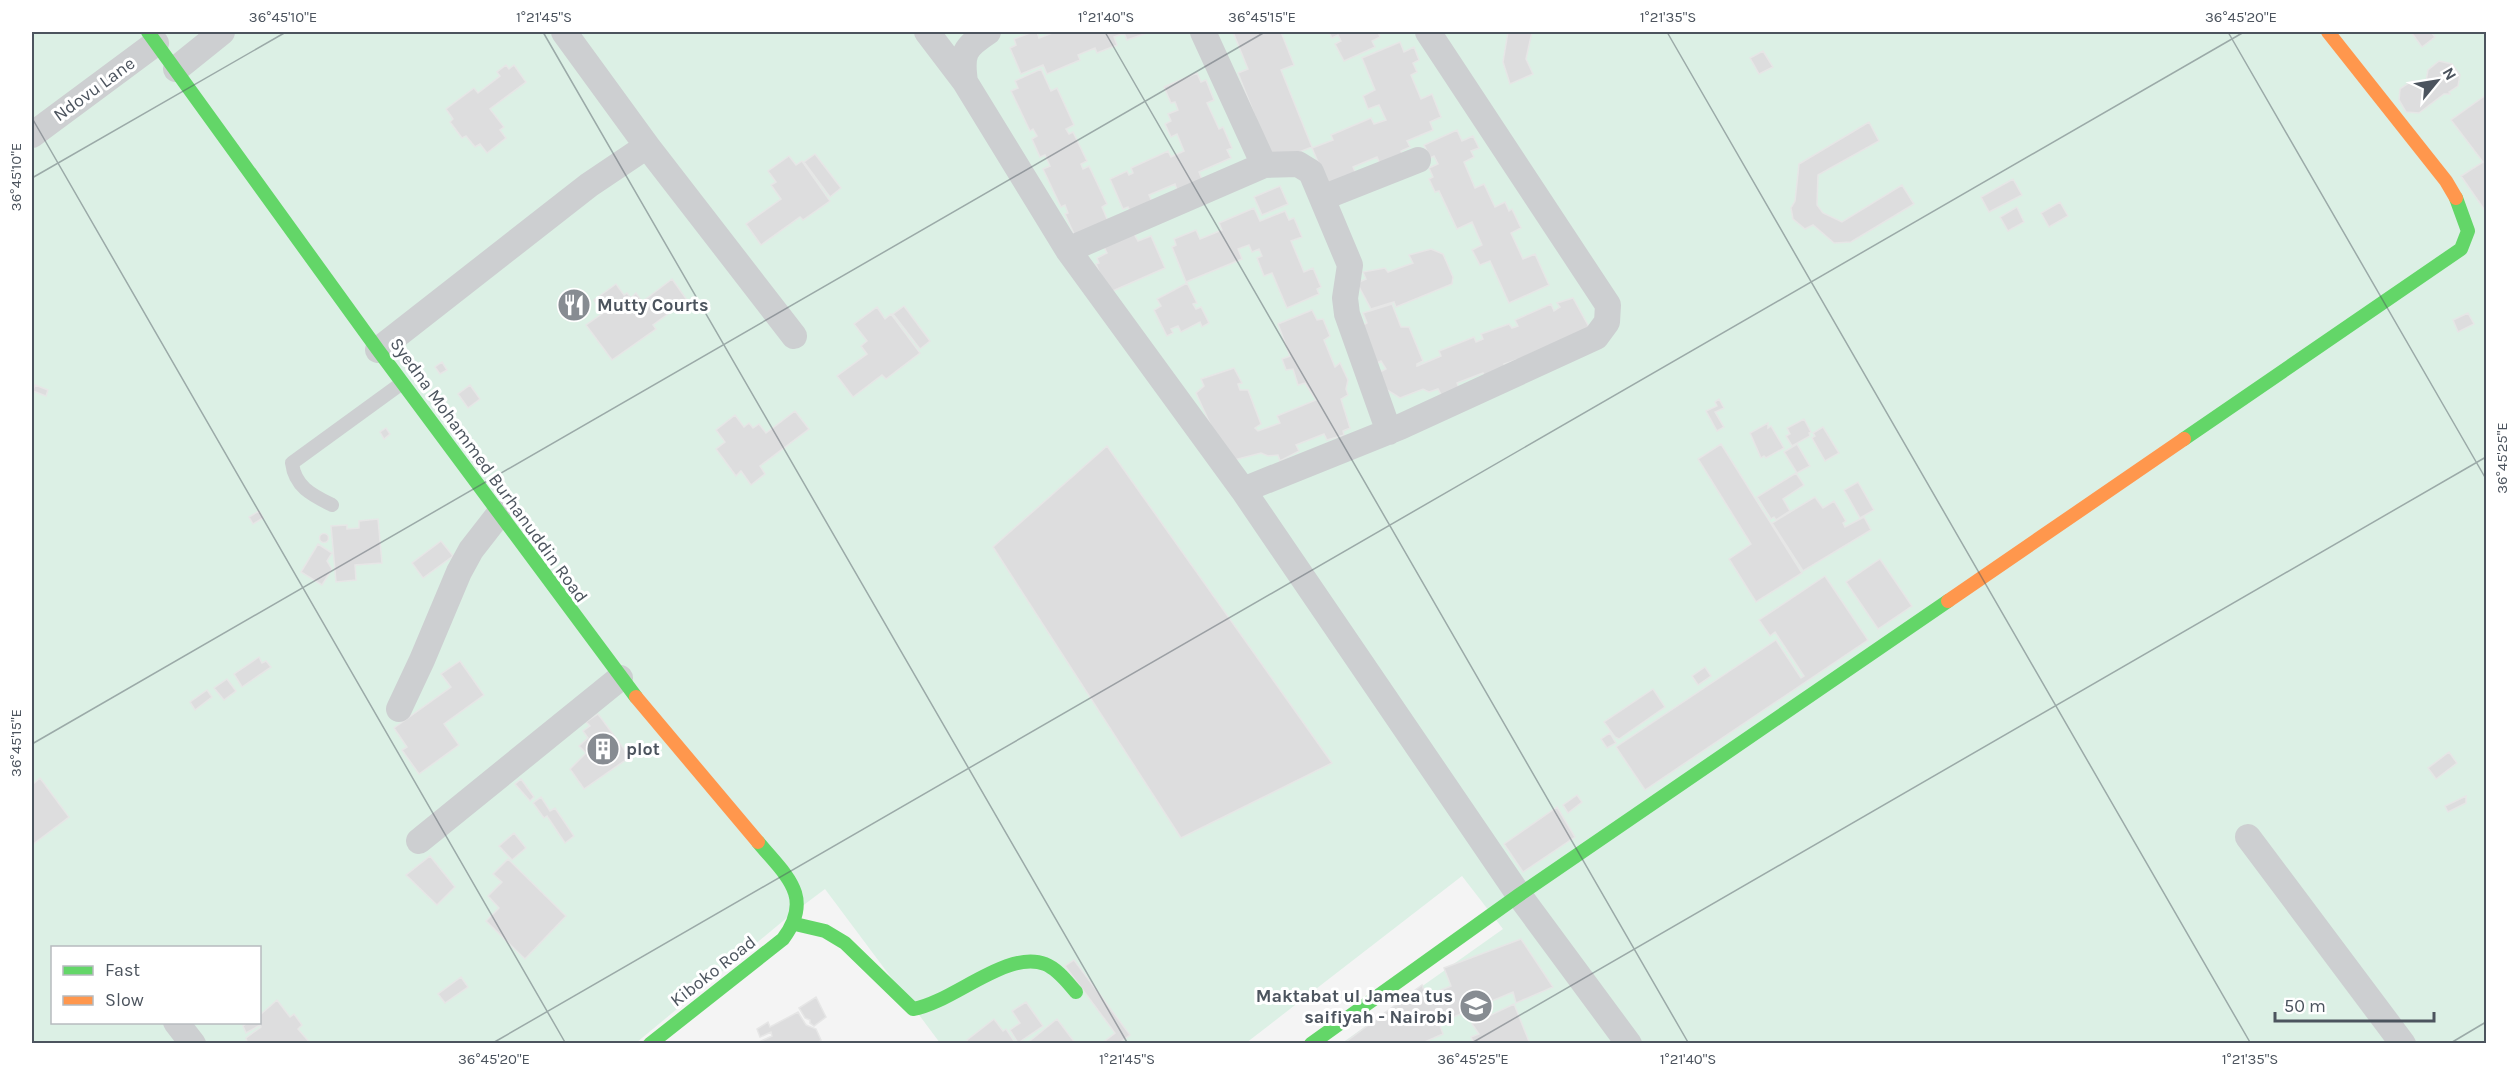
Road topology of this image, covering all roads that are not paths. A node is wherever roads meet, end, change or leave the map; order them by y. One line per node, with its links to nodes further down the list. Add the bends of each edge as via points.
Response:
1 (222, 32): 9 (street)
2 (564, 32): 12 (street)
3 (927, 32): 10 (street)
4 (988, 32): 10 (street, via 968,45 962,61)
5 (1203, 32): 14 (street)
6 (1428, 32): 20 (street, via 1608,305 1607,322 1596,337)
7 (2328, 32): 28 (street, via 2446,182 2460,205 2468,231 2461,249)
8 (152, 37): 9 (street, Syedna Mohammed Burhanuddin Road); 11 (street, Ndovu Lane)
9 (176, 69): 18 (street, Syedna Mohammed Burhanuddin Road)
10 (965, 82): 16 (street)
11 (32, 135)
12 (647, 146): 17 (street); 18 (street, via 580,191)
13 (1418, 160): 15 (street)
14 (1264, 165): 15 (street, via 1298,164 1311,172); 16 (street)
15 (1322, 198): 20 (street, via 1350,265 1347,314)
16 (1068, 250): 21 (street)
17 (794, 336)
18 (378, 350): 19 (street, Syedna Mohammed Burhanuddin Road)
19 (402, 383): 22 (lane, via 292,463 294,476 309,493); 23 (street, Syedna Mohammed Burhanuddin Road)
20 (1389, 432): 21 (street)
21 (1243, 490): 28 (street)
22 (332, 505)
23 (499, 514): 24 (street, Syedna Mohammed Burhanuddin Road); 25 (street, via 459,572)
24 (620, 678): 27 (street); 29 (street, Syedna Mohammed Burhanuddin Road, via 795,887)
25 (399, 709)
26 (2248, 837): 36 (street)
27 (419, 841)
28 (1519, 895): 34 (street); 35 (street)
29 (795, 924): 30 (street, via 825,931 845,944 913,1009 931,1005 997,970 1022,964 1042,963); 33 (street, Kiboko Road, via 783,939)
30 (1076, 992)
31 (177, 1024): 32 (street)
32 (193, 1044)
33 (650, 1044)
34 (1311, 1044)
35 (1629, 1044)
36 (2403, 1044)

